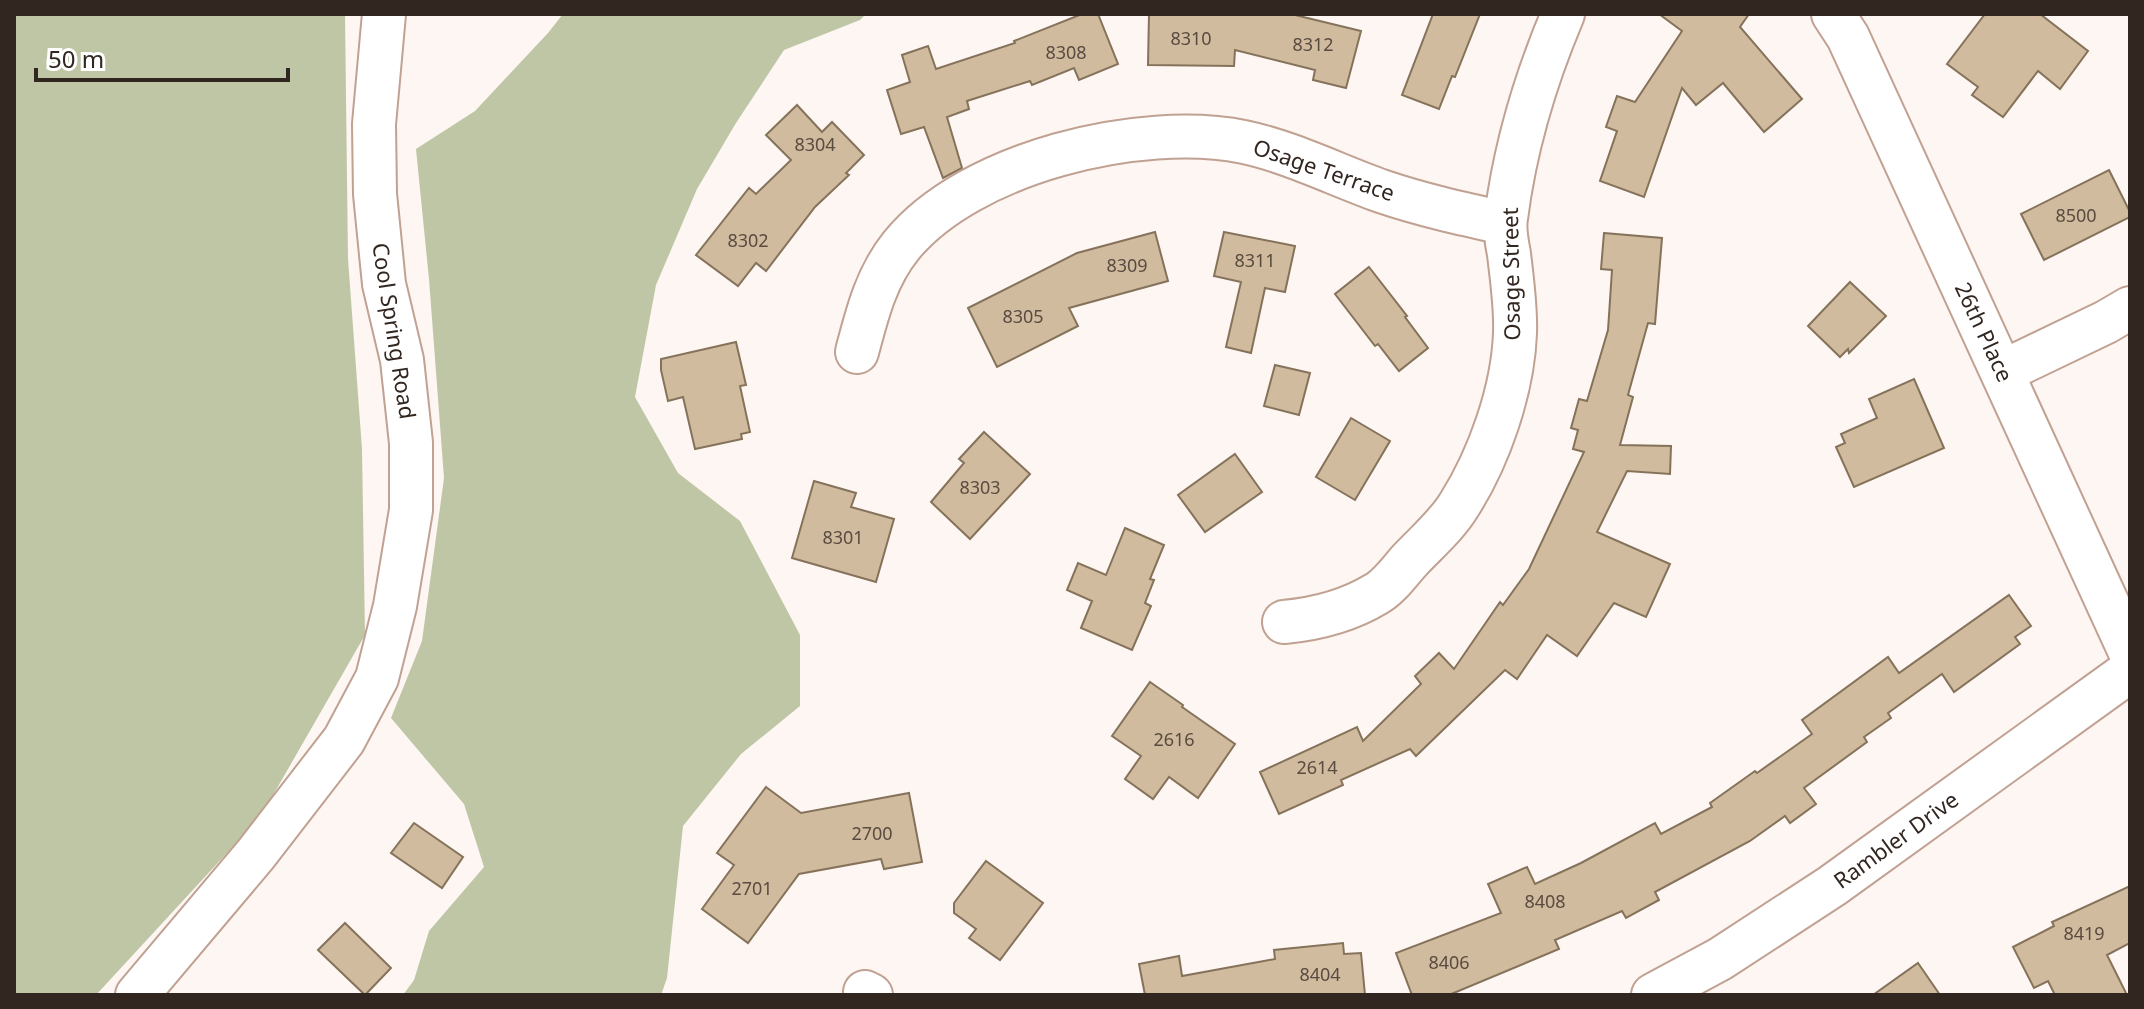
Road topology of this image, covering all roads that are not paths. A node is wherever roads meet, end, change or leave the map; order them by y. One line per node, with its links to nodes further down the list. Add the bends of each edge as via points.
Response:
1 (384, 14): 11 (street, Cool Spring Road, via 374,124 375,194 384,284 402,360 411,443 411,510 377,678 344,740)
2 (1563, 14): 4 (street, Osage Street, via 1529,106)
3 (1849, 22): 7 (street, 26th Place)
4 (1505, 223): 6 (street, Osage Terrace, via 1441,210 1243,142 1159,137 1088,146 977,186 919,227 881,276); 8 (street, Osage Street, via 1514,308 1511,367 1487,453 1458,507 1379,593 1311,620)
5 (2130, 308): 7 (street)
6 (857, 352)
7 (2002, 372): 9 (street, 26th Place)
8 (1284, 622)
9 (2130, 652)
10 (2130, 671): 12 (street, Rambler Drive, via 1832,886 1720,959)
11 (137, 995)
12 (1653, 995)

